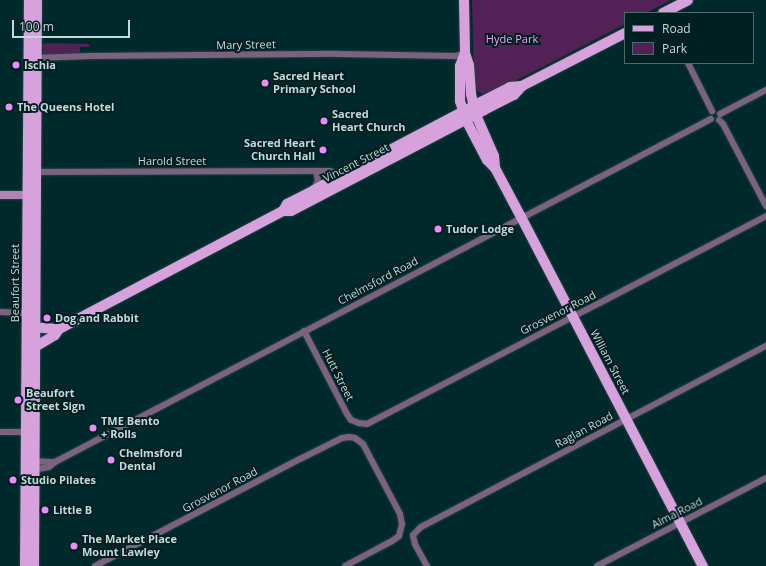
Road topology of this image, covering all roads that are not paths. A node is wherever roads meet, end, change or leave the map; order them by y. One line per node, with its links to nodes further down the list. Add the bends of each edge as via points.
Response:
1 (28, 0): 8 (main road, Beaufort Street)
2 (37, 0): 8 (main road, Beaufort Street)
3 (464, 0): 7 (main road, William Street)
4 (688, 0): 5 (main road)
5 (665, 12)
6 (624, 34): 11 (main road, Vincent Street, via 522,86 514,95)
7 (465, 53): 8 (street, Mary Street, via 456,56 330,54); 11 (main road, William Street, via 469,65); 13 (main road, William Street, via 460,66 460,101)
8 (32, 58): 18 (main road, Beaufort Street)
9 (688, 64): 12 (street)
10 (766, 90): 14 (street)
11 (474, 110): 13 (main road, Vincent Street); 16 (main road, William Street, via 494,156)
12 (712, 111): 14 (street, via 718,111); 15 (street)
13 (464, 116): 16 (main road, William Street, via 487,160); 19 (main road, Vincent Street); 24 (main road, Vincent Street, via 291,211)
14 (719, 117): 15 (street, via 714,121); 23 (street)
15 (711, 119): 26 (street, Chelmsford Road)
16 (495, 168): 26 (main road, William Street)
17 (316, 171): 18 (street, Harold Street); 19 (street, Harold Street); 20 (street, via 318,181)
18 (32, 172): 22 (main road, Beaufort Street)
19 (343, 175): 20 (main road, Vincent Street)
20 (314, 190): 24 (main road, Vincent Street, via 288,204)
21 (0, 195): 22 (street)
22 (32, 195): 28 (main road, Beaufort Street)
23 (766, 206)
24 (283, 210): 31 (main road, Vincent Street)
25 (766, 216): 29 (street, Grosvenor Road)
26 (522, 217): 29 (main road, William Street); 32 (street, Chelmsford Road)
27 (0, 312): 28 (street)
28 (31, 313): 30 (main road, Beaufort Street)
29 (573, 317): 35 (main road, William Street); 36 (street, Grosvenor Road, via 371,422)
30 (31, 327): 31 (main road); 34 (main road, Beaufort Street); 38 (main road, Beaufort Street)
31 (59, 329): 34 (main road, Vincent Street, via 55,336)
32 (304, 331): 36 (street, Hutt Street, via 347,414 351,420); 39 (street, Chelmsford Road, via 55,462)
33 (766, 346): 35 (street, Raglan Road)
34 (35, 347): 39 (main road, Beaufort Street)
35 (626, 419): 41 (main road, William Street); 46 (street, Raglan Road, via 421,527 413,535)
36 (359, 424)
37 (0, 432): 38 (street)
38 (26, 432): 39 (main road, Beaufort Street)
39 (30, 465): 42 (main road, Beaufort Street); 43 (main road, Beaufort Street)
40 (766, 478): 41 (street, Alma Road)
41 (681, 523): 47 (street, Alma Road); 48 (main road, William Street)
42 (25, 566)
43 (34, 566)
44 (95, 566): 45 (street, Grosvenor Road, via 342,438 349,437 363,444 400,514 402,530 392,541)
45 (345, 566)
46 (427, 566)
47 (597, 566)
48 (703, 566)

